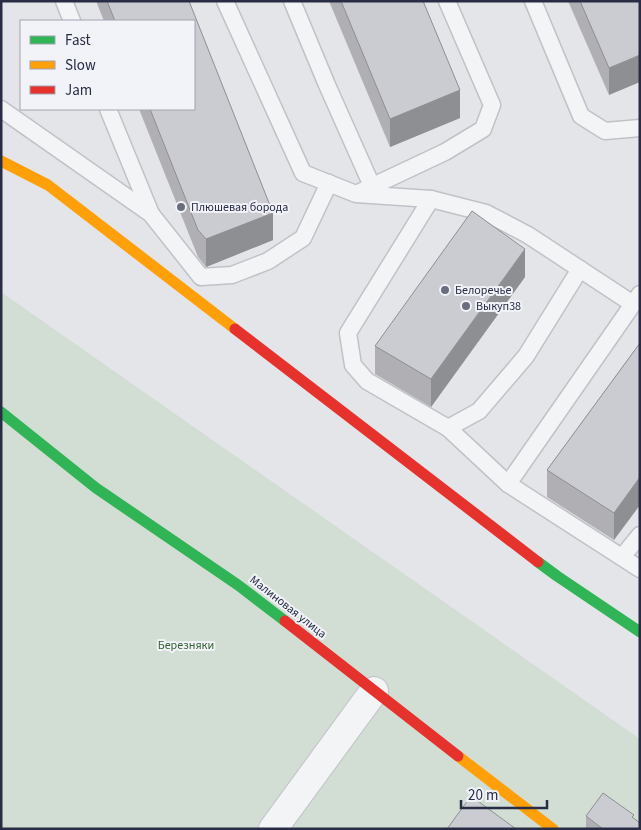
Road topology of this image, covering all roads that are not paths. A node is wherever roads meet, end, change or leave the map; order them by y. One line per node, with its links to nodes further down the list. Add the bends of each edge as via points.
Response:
1 (64, 1): 6 (lane)
2 (292, 1): 12 (lane)
3 (447, 1): 12 (lane, via 492,105 483,130 445,152)
4 (533, 1): 9 (lane, via 581,116 605,131)
5 (227, 2): 11 (lane, via 302,173)
6 (72, 20)
7 (1, 109): 15 (lane)
8 (108, 110): 15 (lane)
9 (640, 128)
10 (1, 161): 24 (street, via 48,185 557,576)
11 (329, 183): 13 (lane); 15 (lane, via 303,238 268,261 232,275 201,276)
12 (372, 186): 13 (lane)
13 (356, 194): 14 (lane)
14 (431, 199): 16 (lane, via 486,213 528,235); 19 (lane, via 348,333 352,365 367,382)
15 (151, 214)
16 (580, 269): 17 (lane); 19 (lane, via 526,356 479,411)
17 (636, 299): 20 (lane)
18 (1, 412): 25 (street, Малиновая улица, via 96,488 238,585)
19 (448, 428): 20 (lane)
20 (508, 484): 22 (lane)
21 (640, 534): 22 (lane)
22 (622, 557): 23 (lane)
23 (640, 569)
24 (640, 632)
25 (374, 691): 26 (street); 27 (street, Малиновая улица)
26 (272, 829)
27 (553, 829)

